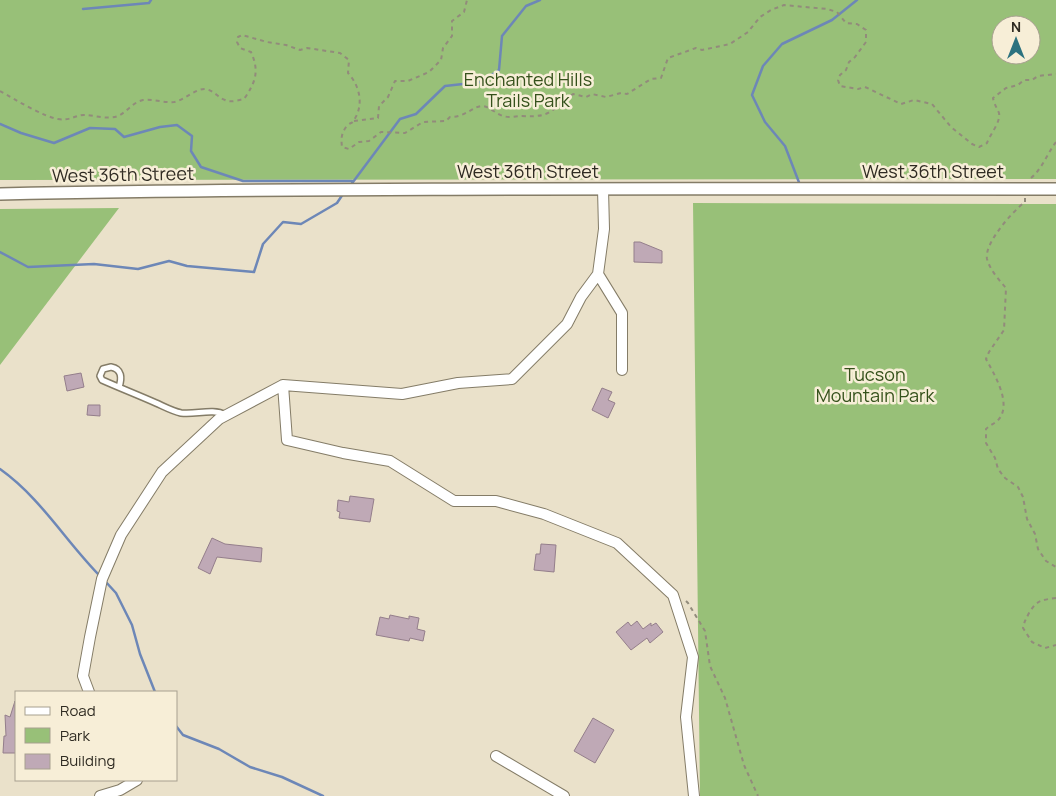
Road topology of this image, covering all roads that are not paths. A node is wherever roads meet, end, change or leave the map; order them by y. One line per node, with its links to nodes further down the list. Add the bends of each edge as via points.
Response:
1 (603, 189): 2 (street, West 36th Street); 3 (street, West 36th Street); 4 (street, via 604,229)
2 (1056, 189)
3 (0, 194)
4 (598, 274): 5 (street, via 622,313); 6 (street, via 567,324 512,378 458,383 402,394)
5 (622, 370)
6 (283, 385): 8 (street); 14 (street, via 287,440 390,462 454,501 496,501 544,514 618,543 672,593 693,657 686,717)
7 (119, 387): 7 (lane, via 101,379 103,369 111,367 119,371); 8 (lane, via 182,413 219,412)
8 (227, 415): 9 (street, via 162,472 121,535 102,579 83,676)
9 (89, 691)
10 (496, 756): 13 (street)
11 (135, 781): 12 (street)
12 (100, 796)
13 (564, 796)
14 (694, 796)

